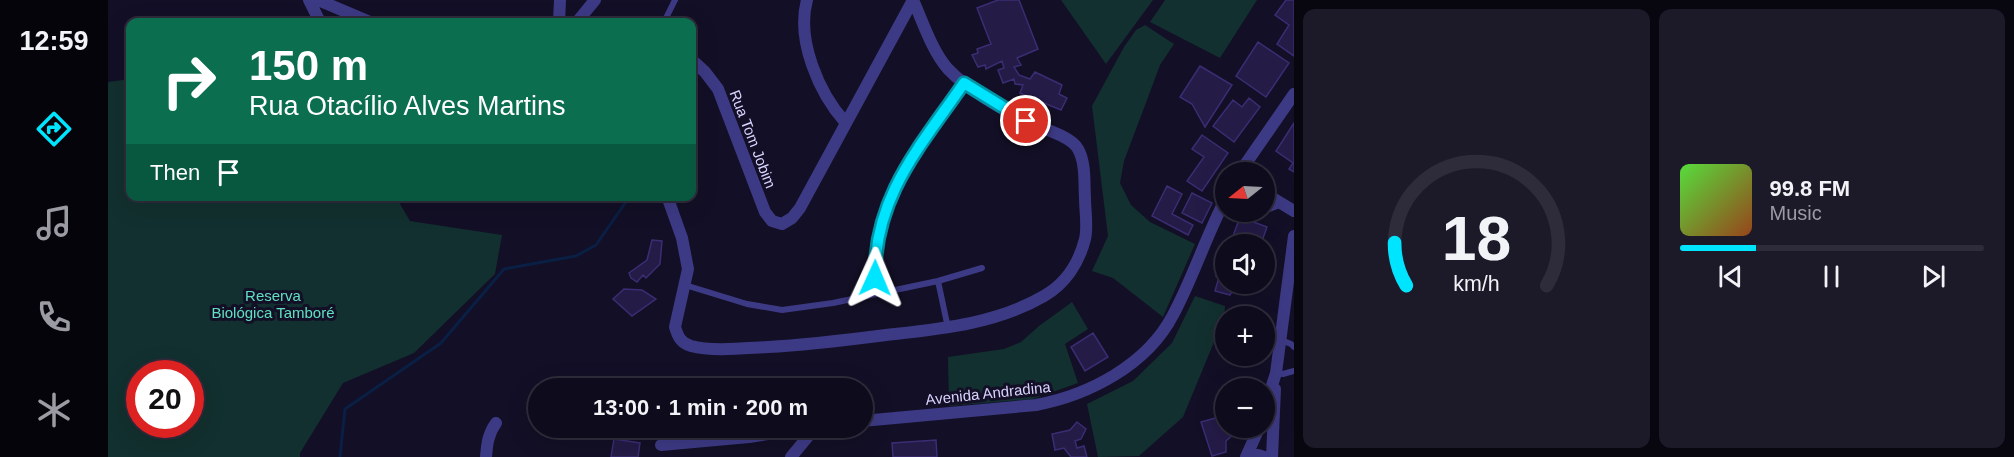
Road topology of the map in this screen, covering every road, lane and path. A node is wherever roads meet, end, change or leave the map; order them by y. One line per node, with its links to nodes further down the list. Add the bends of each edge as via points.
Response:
1 (312, 0): 7 (street); 8 (street)
2 (560, 0): 9 (street)
3 (595, 0): 10 (street)
4 (675, 0): 11 (lane)
5 (807, 0): 15 (street, via 803,31 826,98)
6 (913, 0): 13 (street, via 947,67); 15 (street)
7 (319, 18)
8 (359, 18)
9 (559, 18)
10 (581, 18)
11 (666, 18)
12 (696, 64): 15 (street, Rua Tom Jobim, via 718,89 765,212 777,224 786,222 800,208)
13 (964, 83): 25 (lane, via 900,176 876,240); 28 (street, via 1026,121 1076,145 1084,178 1086,235 1082,253 1071,272 1045,296)
14 (1294, 94): 16 (street)
15 (845, 122)
16 (1247, 162)
17 (1275, 200): 19 (street)
18 (668, 201): 27 (street, via 687,258)
19 (1282, 204): 20 (lane); 21 (street)
20 (1275, 207)
21 (1294, 211)
22 (1215, 222): 34 (street, Avenida Andradina, via 1159,337 1113,376 1087,390 1036,405)
23 (1294, 236): 29 (street)
24 (982, 268): 26 (lane)
25 (875, 278)
26 (938, 281): 27 (lane, via 782,310); 28 (lane)
27 (685, 285): 28 (street, via 675,327 682,342 699,347 740,349 815,344)
28 (948, 328)
29 (1280, 339): 30 (lane); 32 (street)
30 (1294, 347)
31 (1294, 371): 32 (lane)
32 (1276, 373): 33 (street); 44 (street)
33 (1274, 378)
34 (873, 420)
35 (496, 423): 40 (street, via 487,442)
36 (738, 438): 39 (street)
37 (807, 438): 41 (street)
38 (1255, 438): 42 (street)
39 (661, 445)
40 (486, 457)
41 (791, 457)
42 (1246, 457): 43 (street)
43 (1264, 457)
44 (1272, 457)

